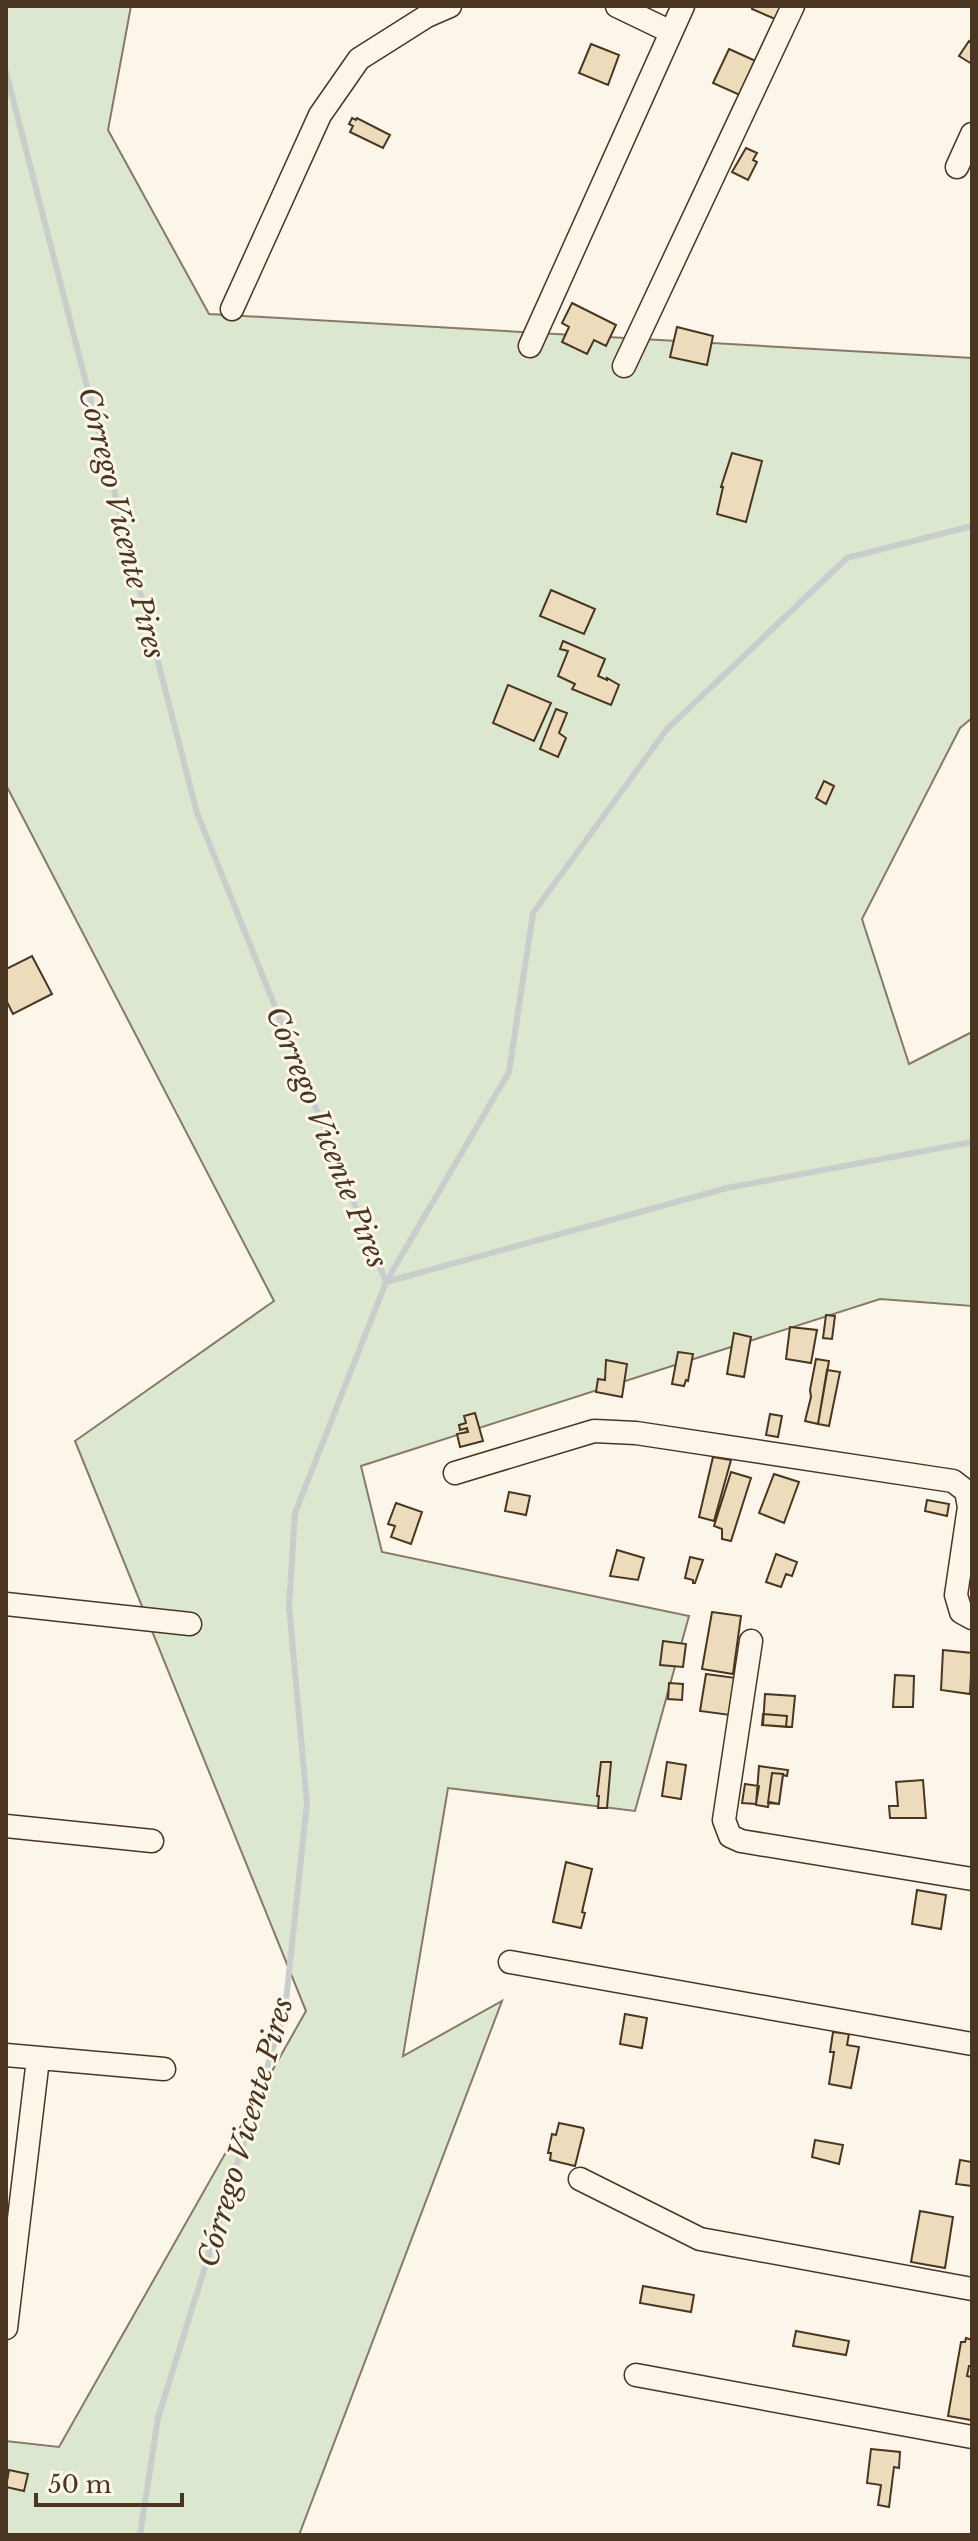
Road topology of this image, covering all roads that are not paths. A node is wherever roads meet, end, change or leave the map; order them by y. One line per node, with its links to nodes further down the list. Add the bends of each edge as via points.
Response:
1 (450, 6): 8 (street, via 359,59 320,115)
2 (617, 6): 5 (street)
3 (683, 6): 5 (street)
4 (793, 6): 10 (street)
5 (671, 32): 9 (street)
6 (972, 134): 7 (street)
7 (957, 167)
8 (232, 309)
9 (530, 346)
10 (624, 366)
11 (455, 1473): 13 (street, via 594,1431 953,1481 966,1491 969,1507 956,1595 961,1612)
12 (6, 1604): 14 (street)
13 (972, 1618)
14 (190, 1624)
15 (751, 1641): 18 (street, via 724,1820 730,1836)
16 (6, 1826): 17 (street)
17 (152, 1841)
18 (972, 1879)
19 (510, 1962): 20 (street)
20 (972, 2044)
21 (6, 2055): 22 (street)
22 (38, 2059): 23 (street); 26 (street)
23 (164, 2069)
24 (580, 2179): 25 (street, via 700,2239)
25 (972, 2289)
26 (6, 2328)
27 (636, 2375): 28 (street)
28 (972, 2437)

